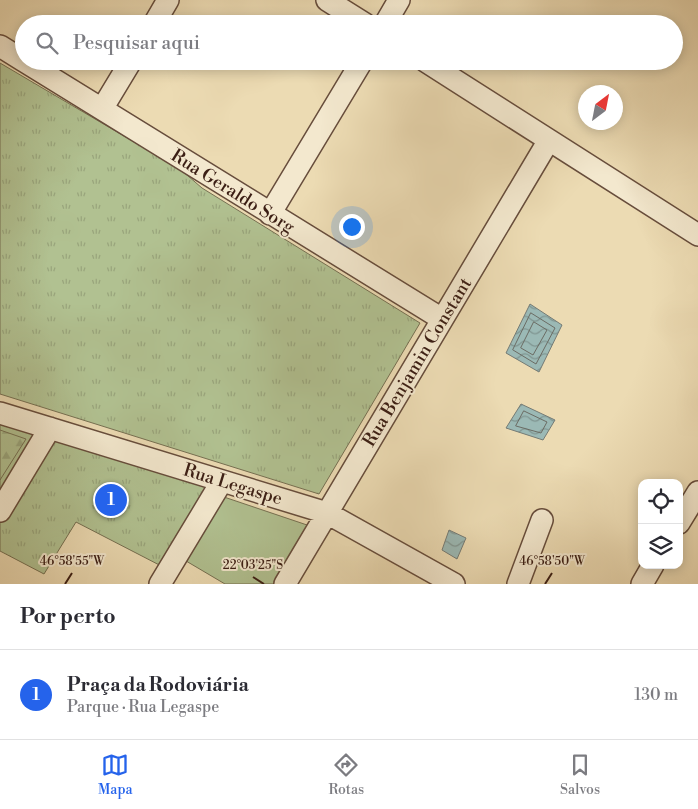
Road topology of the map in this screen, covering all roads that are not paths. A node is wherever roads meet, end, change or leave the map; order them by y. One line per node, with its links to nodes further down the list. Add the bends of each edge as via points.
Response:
1 (168, 0): 4 (street)
2 (327, 0): 5 (street)
3 (399, 0): 6 (street)
4 (159, 15)
5 (351, 15)
6 (390, 15)
7 (0, 46): 8 (street, Rua Geraldo Sorg)
8 (15, 55)
9 (39, 70): 13 (street, Rua Geraldo Sorg)
10 (126, 70): 13 (street)
11 (357, 70): 15 (street)
12 (438, 70): 14 (street)
13 (102, 109): 15 (street, Rua Geraldo Sorg)
14 (549, 140): 16 (street); 17 (street, Rua Benjamin Constant)
15 (270, 214): 17 (street, Rua Geraldo Sorg)
16 (698, 235)
17 (442, 319): 23 (street, Rua Benjamin Constant)
18 (0, 413): 19 (street, Rua Legaspe)
19 (50, 428): 20 (street, Rua Legaspe); 22 (street)
20 (222, 481): 23 (street, Rua Legaspe); 27 (street)
21 (698, 492): 24 (street)
22 (0, 511)
23 (327, 513): 28 (street, Rua Benjamin Constant); 29 (street, Rua Legaspe)
24 (683, 516)
25 (542, 520): 30 (street)
26 (651, 569): 31 (street)
27 (160, 584)
28 (286, 584)
29 (454, 584)
30 (518, 584)
31 (642, 584)

